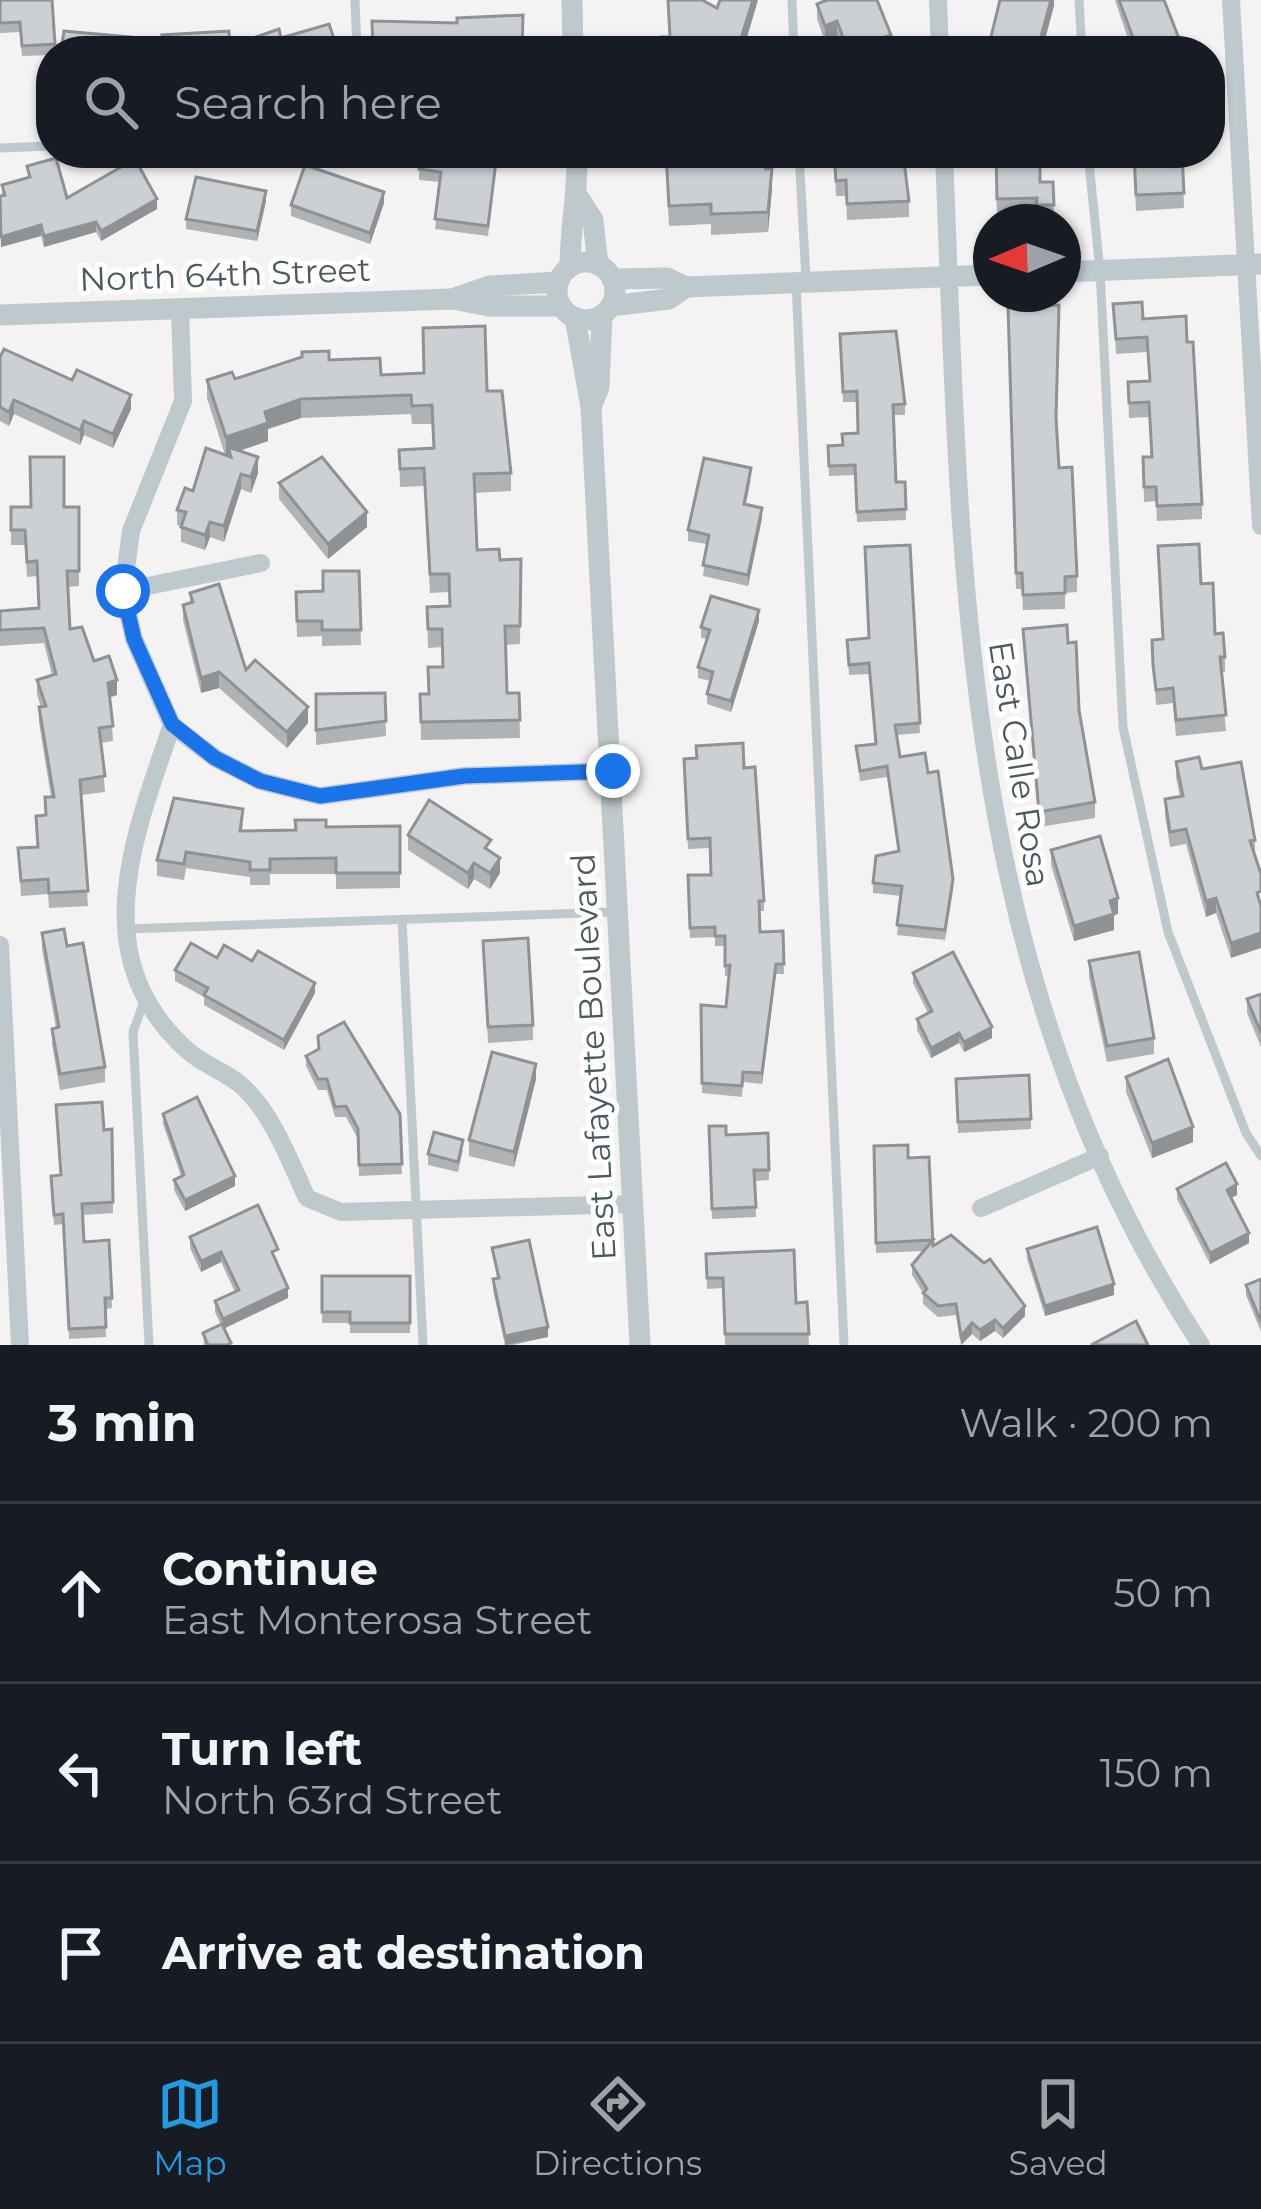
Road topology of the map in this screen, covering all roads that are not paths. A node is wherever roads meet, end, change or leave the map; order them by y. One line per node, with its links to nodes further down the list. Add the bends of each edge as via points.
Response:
1 (355, 0): 7 (lane)
2 (572, 0): 8 (street)
3 (792, 0): 9 (lane)
4 (938, 0): 10 (street)
5 (1079, 0): 11 (lane)
6 (1231, 0): 19 (street)
7 (356, 36)
8 (573, 36)
9 (793, 36)
10 (939, 36)
11 (1081, 36)
12 (36, 147): 13 (lane)
13 (0, 148)
14 (577, 168): 18 (street)
15 (799, 168): 26 (lane)
16 (945, 168): 25 (street, East Calle Rosa)
17 (1090, 168): 20 (lane)
18 (578, 198): 21 (street, via 593,220); 23 (street)
19 (1252, 264): 20 (street); 34 (street)
20 (1100, 271): 22 (street); 45 (lane, via 1123,727 1168,932)
21 (605, 272): 23 (street, North 64th Street); 27 (street); 30 (street, East Lafayette Boulevard)
22 (1081, 272)
23 (564, 275): 28 (street, North 64th Street); 31 (street, East Lafayette Boulevard)
24 (973, 276): 25 (street)
25 (949, 277): 26 (street); 44 (street, East Calle Rosa, via 967,623 986,785 1044,1020)
26 (801, 282): 27 (street); 53 (lane)
27 (686, 287): 30 (street, via 669,299)
28 (452, 299): 29 (street, North 64th Street); 31 (street, North 64th Street)
29 (180, 308): 32 (street, North 64th Street); 36 (street, via 183,401 131,531)
30 (606, 310): 31 (street, North 64th Street); 33 (street, East Lafayette Boulevard)
31 (568, 312): 33 (street, East Lafayette Boulevard)
32 (0, 315)
33 (591, 407): 38 (street, East Lafayette Boulevard)
34 (1261, 526)
35 (261, 563): 36 (street)
36 (123, 591): 37 (street, via 134,639)
37 (172, 724): 38 (street, via 260,781 320,796 464,776); 41 (street, via 139,822)
38 (613, 771): 39 (street, East Lafayette Boulevard)
39 (620, 912): 40 (lane); 46 (street, East Lafayette Boulevard)
40 (402, 919): 41 (lane); 48 (lane)
41 (124, 929): 43 (street, via 129,968)
42 (0, 945): 49 (street)
43 (145, 999): 48 (street, via 189,1052 244,1087 307,1198 341,1212); 50 (lane, via 133,1032)
44 (1100, 1156): 47 (street); 54 (street, East Calle Rosa)
45 (1261, 1156)
46 (633, 1204): 48 (street); 52 (street, East Lafayette Boulevard)
47 (981, 1208)
48 (418, 1210): 51 (lane)
49 (20, 1345)
50 (149, 1345)
51 (423, 1345)
52 (640, 1345)
53 (844, 1345)
54 (1201, 1345)

